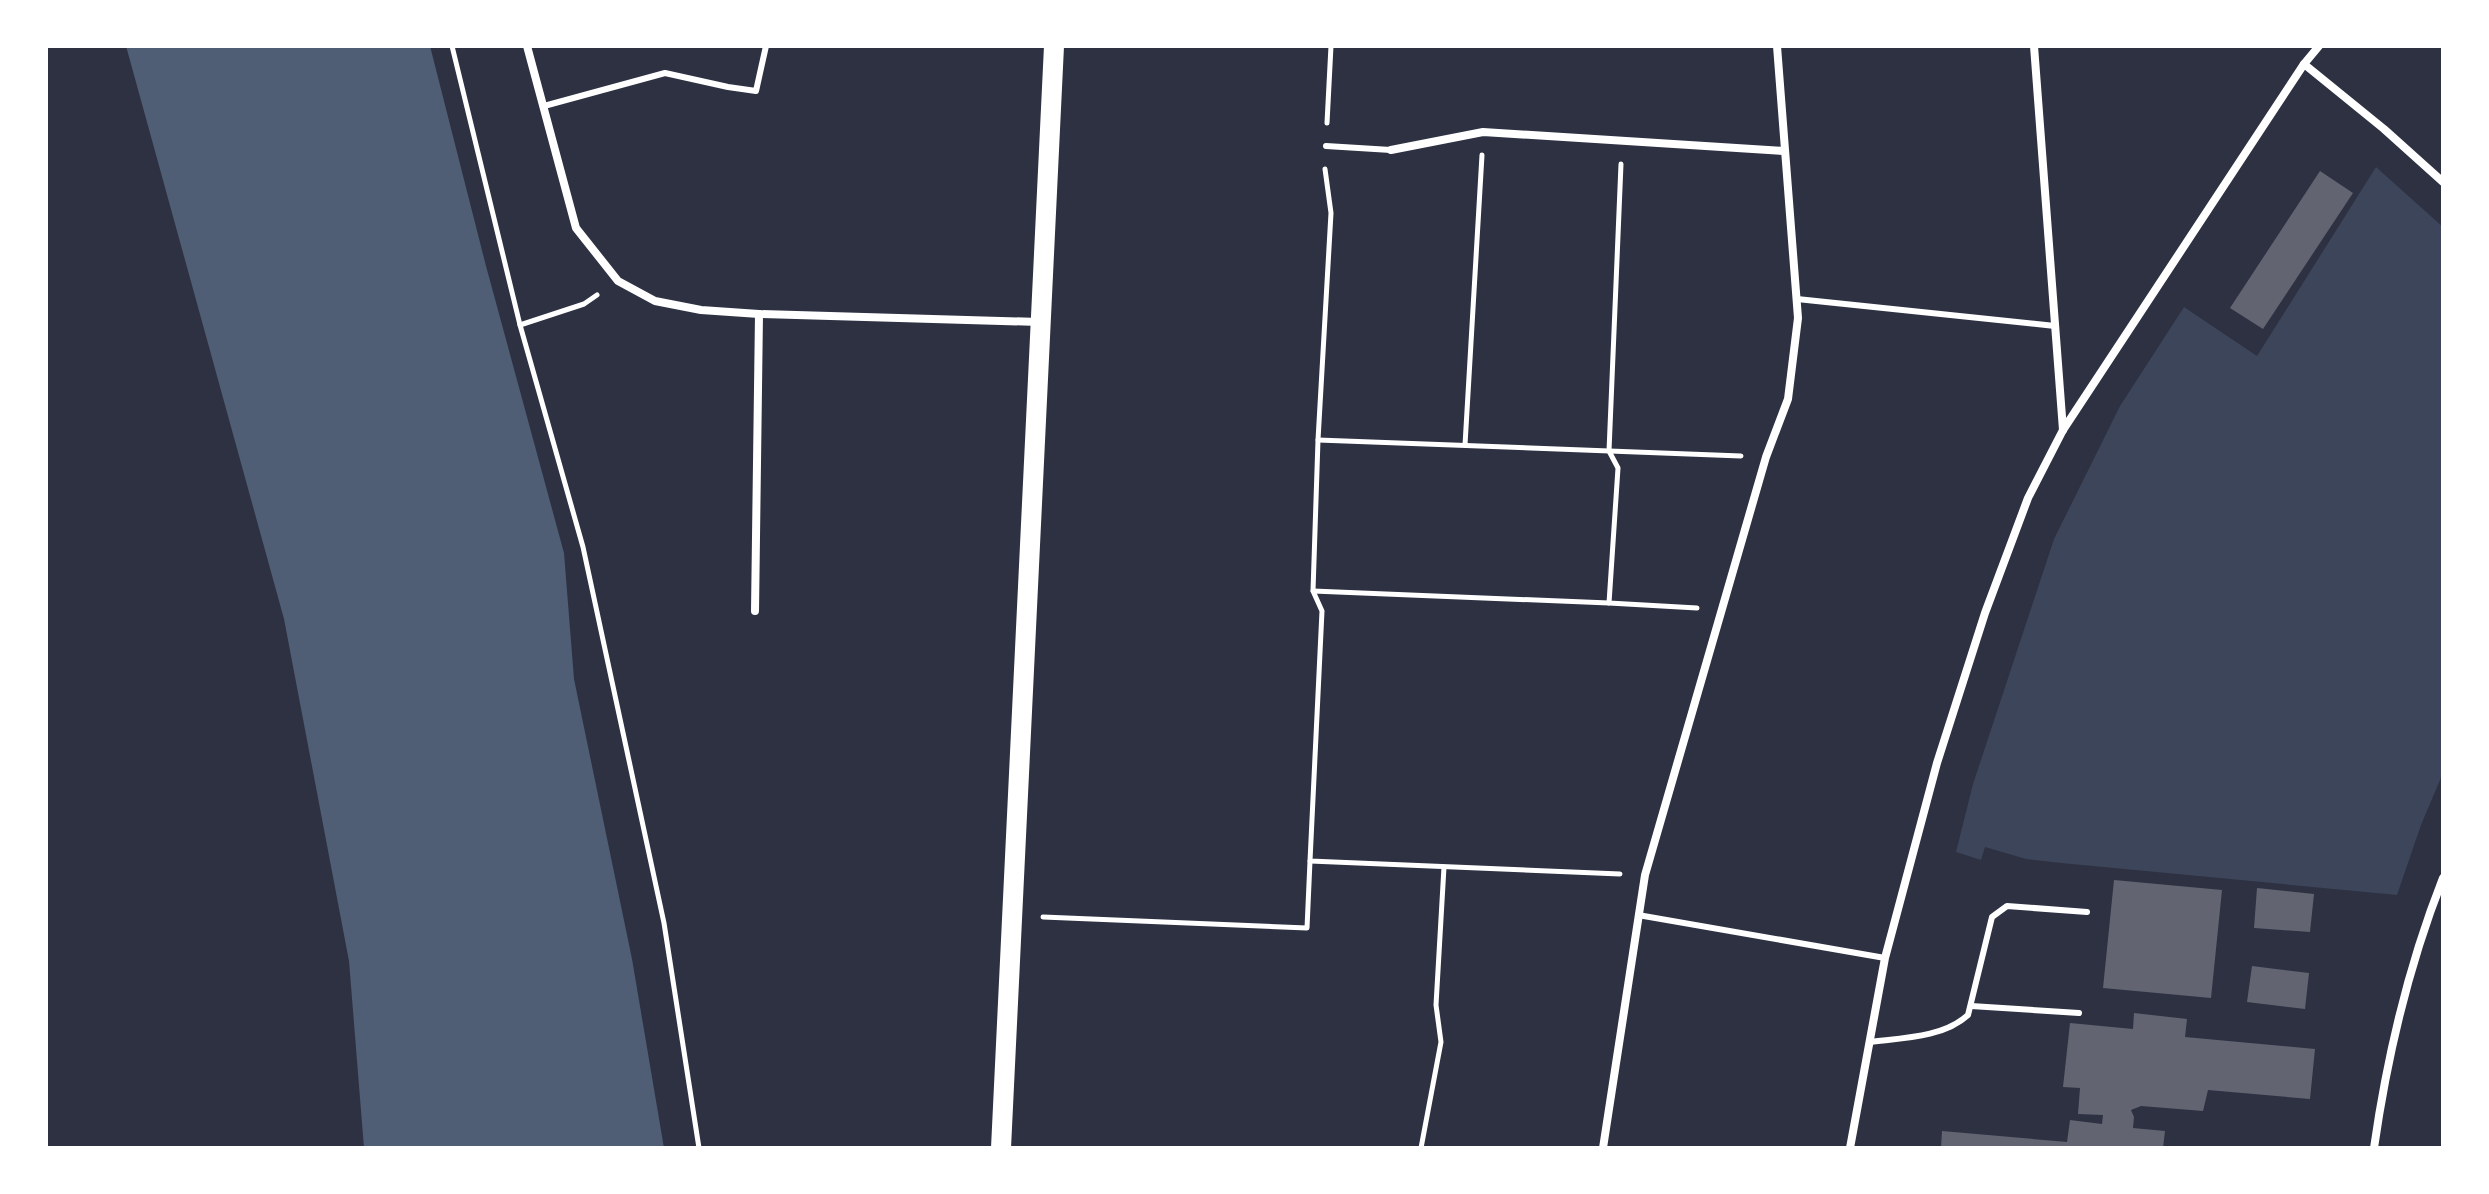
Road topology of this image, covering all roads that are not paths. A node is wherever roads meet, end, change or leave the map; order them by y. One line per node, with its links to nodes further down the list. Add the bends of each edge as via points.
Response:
1 (527, 46): 8 (street)
2 (766, 46): 8 (lane, via 756,91 665,73)
3 (1054, 46): 15 (main road)
4 (1777, 46): 11 (street)
5 (2034, 46): 16 (street)
6 (2319, 46): 7 (street)
7 (2304, 64): 12 (street); 17 (street)
8 (544, 106): 14 (street, via 576,228 618,281 655,301)
9 (1326, 146): 10 (lane)
10 (1391, 150): 11 (street, via 1483,132)
11 (1784, 151): 13 (street)
12 (2443, 182)
13 (1797, 299): 16 (lane); 21 (street, via 1788,399 1766,457 1645,875)
14 (759, 314): 15 (street); 18 (street)
15 (1040, 322): 26 (main road)
16 (2055, 326): 17 (street)
17 (2063, 430): 22 (street, via 2028,498 1985,613 1937,763)
18 (755, 611)
19 (2443, 878): 29 (street, via 2388,1063)
20 (2087, 912): 23 (lane, via 2007,906 1998,911 1992,917)
21 (1638, 915): 22 (lane); 27 (street)
22 (1885, 958): 25 (street)
23 (1971, 1006): 24 (lane); 25 (lane, via 1961,1021 1934,1033)
24 (2079, 1013)
25 (1869, 1042): 28 (street)
26 (1001, 1148)
27 (1603, 1148)
28 (1850, 1148)
29 (2374, 1148)

